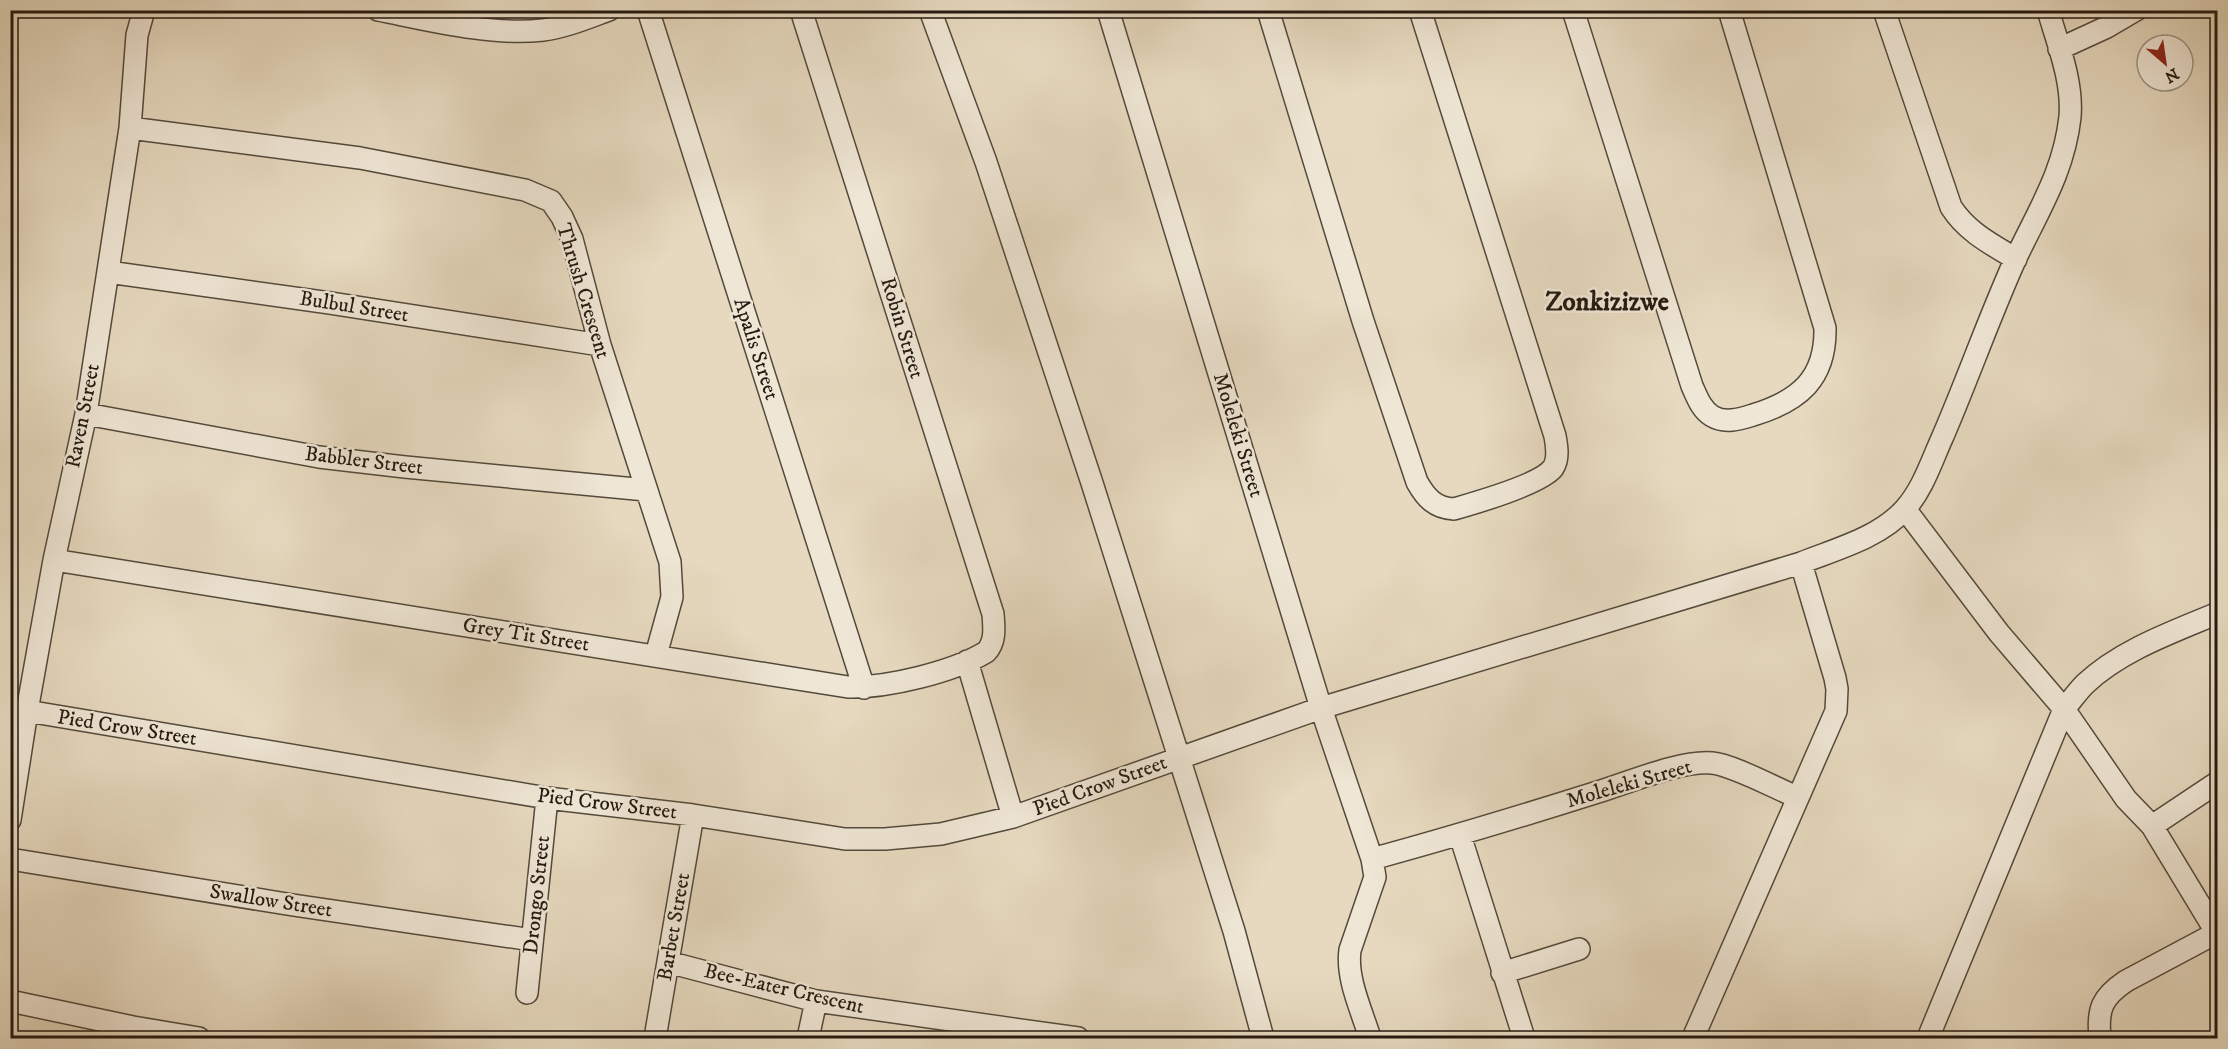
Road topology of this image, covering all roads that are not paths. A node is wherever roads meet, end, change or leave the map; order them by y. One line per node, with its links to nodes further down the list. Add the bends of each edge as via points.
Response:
1 (144, 10): 16 (street, Raven Street, via 137,36)
2 (378, 10): 3 (street, via 513,32 558,28)
3 (609, 10)
4 (648, 10): 29 (street, Apalis Street)
5 (801, 10): 26 (street, Robin Street, via 993,614)
6 (930, 10): 33 (street, via 990,173)
7 (1268, 10): 8 (street, via 1363,321 1417,482 1435,504 1454,509 1539,478 1552,468 1556,436)
8 (1420, 10)
9 (1573, 10): 10 (street, via 1692,386 1699,403 1711,416 1735,420 1773,409 1799,394 1816,374 1826,346 1826,328)
10 (1729, 10)
11 (1884, 10): 17 (street, via 1951,207 1972,232)
12 (2048, 10): 15 (street)
13 (2136, 10): 15 (street)
14 (1114, 12): 30 (street, Moleleki Street)
15 (2059, 49): 17 (street, via 2070,93 2063,157)
16 (130, 128): 18 (street, Raven Street); 19 (street, Thrush Crescent, via 360,158 544,197 556,208 572,239)
17 (2016, 259): 22 (street, via 1928,471)
18 (108, 272): 19 (street, Bulbul Street); 20 (street, Raven Street)
19 (600, 345): 21 (street, Thrush Crescent)
20 (86, 414): 21 (street, Babbler Street, via 319,457); 23 (street, Raven Street)
21 (646, 490): 27 (street, Thrush Crescent, via 672,574 671,604)
22 (1905, 509): 24 (street, Pied Crow Street, via 1864,538); 31 (street, via 1999,633)
23 (54, 560): 27 (street, Grey Tit Street); 32 (street, Raven Street)
24 (1801, 563): 30 (street, Pied Crow Street); 36 (street, via 1837,689 1836,711)
25 (2217, 613): 31 (street, via 2106,668 2085,684)
26 (991, 647): 28 (street, Grey Tit Street)
27 (656, 655): 29 (street, Grey Tit Street)
28 (967, 661): 29 (street, Grey Tit Street); 38 (street)
29 (864, 688)
30 (1321, 708): 33 (street, Pied Crow Street); 43 (street, Moleleki Street)
31 (2064, 709): 40 (street, via 2126,798); 60 (street)
32 (27, 711): 35 (street, Pied Crow Street); 39 (street, Raven Street)
33 (1178, 757): 38 (street, Pied Crow Street); 56 (street, via 1234,931)
34 (2217, 782): 40 (street)
35 (547, 798): 37 (street, Pied Crow Street); 45 (street, Drongo Street)
36 (1797, 798): 41 (street, Moleleki Street, via 1731,769 1701,763); 59 (street)
37 (693, 815): 38 (street, Pied Crow Street, via 865,841 940,834); 47 (street, Barbet Street)
38 (1013, 817)
39 (10, 820)
40 (2152, 826): 44 (street)
41 (1460, 836): 43 (street, Moleleki Street); 48 (street)
42 (10, 859): 45 (street, Swallow Street)
43 (1372, 859): 57 (street, Moleleki Street, via 1375,877 1348,959)
44 (2217, 933): 61 (street, via 2114,989 2099,1017)
45 (532, 940): 49 (street, Drongo Street)
46 (1579, 949): 48 (street)
47 (668, 962): 51 (street, Bee-Eater Crescent); 53 (street, Barbet Street)
48 (1502, 973): 58 (street)
49 (527, 993)
50 (10, 1001): 52 (street)
51 (816, 1001): 54 (street); 55 (street, Bee-Eater Crescent)
52 (199, 1038)
53 (655, 1038)
54 (808, 1038)
55 (1078, 1038)
56 (1263, 1038)
57 (1370, 1038)
58 (1524, 1038)
59 (1693, 1038)
60 (1928, 1038)
61 (2100, 1038)

